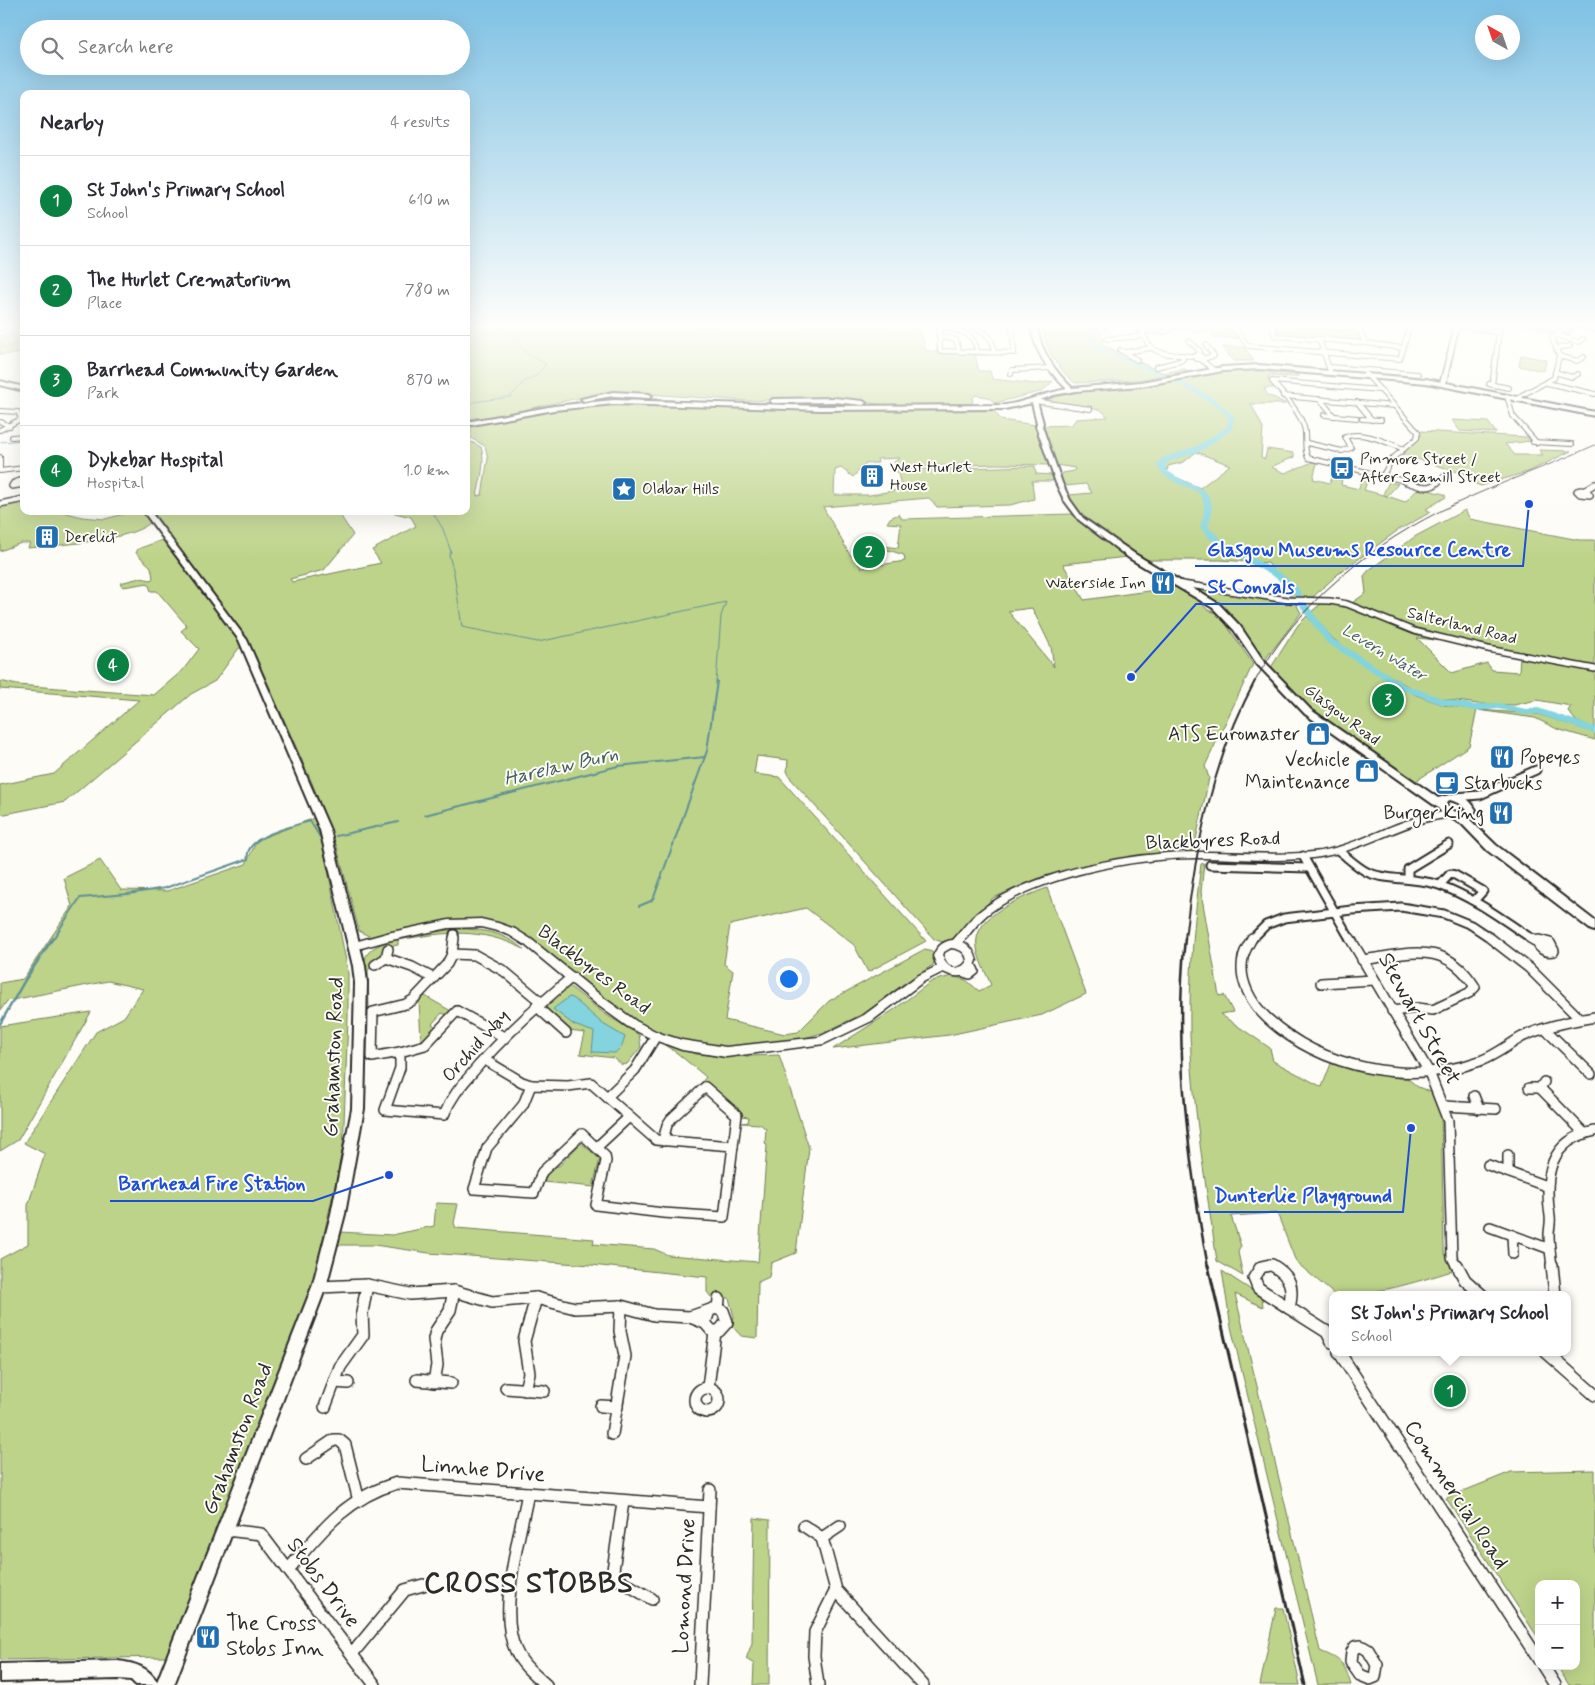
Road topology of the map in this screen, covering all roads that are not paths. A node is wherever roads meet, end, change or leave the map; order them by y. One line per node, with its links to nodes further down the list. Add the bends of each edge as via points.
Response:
1 (598, 404): 24 (main road)
2 (678, 404): 3 (main road, via 888,409 996,408)
3 (1015, 404)
4 (1031, 404): 44 (main road, Glasgow Road, via 1058,483 1081,519)
5 (1059, 404): 14 (street)
6 (1288, 404): 30 (street, via 1302,423)
7 (1324, 404): 19 (street)
8 (1358, 404): 21 (street)
9 (1372, 404): 13 (street)
10 (1392, 404): 13 (street)
11 (1509, 404): 29 (street, via 1517,421 1535,442 1573,445)
12 (1540, 404): 16 (main road)
13 (1394, 406): 31 (street, via 1417,431 1417,438)
14 (1090, 409)
15 (0, 411): 17 (street)
16 (1595, 414)
17 (20, 415)
18 (1324, 415): 19 (street)
19 (1334, 416): 21 (street)
20 (20, 418): 25 (street)
21 (1372, 420): 22 (street)
22 (1382, 420)
23 (0, 422): 25 (street)
24 (470, 422)
25 (10, 426): 26 (street)
26 (0, 430)
27 (20, 436): 28 (street)
28 (12, 437)
29 (1566, 437)
30 (1307, 444): 31 (street, via 1344,450 1351,447 1345,436 1354,435); 35 (street, via 1306,455 1313,460)
31 (1404, 449): 35 (street, via 1389,462)
32 (0, 457): 34 (street)
33 (20, 468): 34 (street)
34 (0, 470)
35 (1383, 475): 36 (street, via 1430,488 1440,483)
36 (1444, 476)
37 (20, 481): 39 (street, via 12,486)
38 (1595, 484): 40 (street)
39 (20, 485)
40 (1585, 490)
41 (20, 500): 42 (street)
42 (0, 504)
43 (149, 515): 66 (main road, Grahamston Road, via 240,634 325,830)
44 (1176, 583): 45 (street, Salterland Road, via 1300,601 1348,604 1414,631); 48 (main road, Glasgow Road, via 1205,598 1226,616 1260,662 1308,712 1417,789)
45 (1595, 669)
46 (1536, 770): 47 (street)
47 (1480, 794): 48 (street); 49 (street)
48 (1445, 801): 49 (main road, Glasgow Road, via 1464,801); 50 (main road, Glasgow Road); 51 (street, Blackbyres Road)
49 (1470, 809): 50 (main road, via 1468,815); 52 (main road, Glasgow Road)
50 (1453, 815): 51 (street, Blackbyres Road); 52 (main road, Glasgow Road, via 1465,821)
51 (1429, 817): 54 (street, Blackbyres Road)
52 (1480, 836): 62 (main road, Glasgow Road)
53 (1448, 844): 58 (street, via 1408,868)
54 (1339, 851): 55 (street, Blackbyres Road); 58 (street, via 1366,872 1378,876)
55 (1303, 856): 57 (street, Stewart Street); 65 (street, Blackbyres Road, via 1197,855 1097,867 1009,897 984,913)
56 (1210, 866): 57 (street, Blackbyres Road, via 1222,869)
57 (1309, 868): 61 (street, Stewart Street)
58 (1408, 877): 59 (street)
59 (1440, 886): 60 (street); 60 (street, via 1450,874 1455,875 1483,891)
60 (1474, 901): 64 (street)
61 (1335, 912): 70 (street, Stewart Street); 80 (street, via 1403,907 1444,915 1480,929 1535,973); 89 (street, via 1275,920 1253,936 1241,964 1247,993 1260,1012 1281,1032 1332,1059 1390,1070)
62 (1595, 927)
63 (454, 934): 68 (street)
64 (1537, 942)
65 (955, 944): 72 (street, via 944,946 938,953); 72 (street, via 969,952 971,965 961,972)
66 (354, 946): 73 (street, Blackbyres Road, via 448,924 481,923 520,937); 113 (main road, Grahamston Road, via 361,983 358,1109 338,1214)
67 (388, 949): 69 (street)
68 (452, 954): 74 (street); 77 (street, Orchid Way, via 475,955 504,971)
69 (386, 958): 71 (street); 74 (street)
70 (1362, 960): 75 (street, Stewart Street); 78 (street, via 1419,952 1441,955 1462,967 1475,987 1433,1010)
71 (375, 966)
72 (943, 967): 83 (street, Blackbyres Road, via 920,979 868,1018 820,1041 726,1052 682,1045)
73 (572, 977): 77 (street, Orchid Way); 83 (street, Blackbyres Road, via 618,1015)
74 (433, 978): 85 (street, via 413,1000 374,1012 372,1057)
75 (1374, 980): 76 (street); 78 (street, Stewart Street)
76 (1320, 984)
77 (539, 1004): 82 (street, Orchid Way); 84 (street, Orchid Way)
78 (1392, 1011): 89 (street, Stewart Street)
79 (1595, 1017): 80 (street)
80 (1580, 1019): 81 (street, via 1549,1026)
81 (1546, 1030): 86 (street); 89 (street, via 1539,1030 1464,1067)
82 (566, 1032)
83 (656, 1036): 94 (street, via 635,1070)
84 (504, 1037): 85 (street, via 457,1011 425,1045); 87 (street, Orchid Way)
85 (400, 1052): 87 (street, Orchid Way, via 400,1068 385,1110 444,1115 452,1096)
86 (1573, 1057): 88 (street); 90 (street)
87 (485, 1060): 91 (street)
88 (1564, 1061)
89 (1429, 1072): 95 (street, Stewart Street)
90 (1591, 1074)
91 (531, 1085): 94 (street, via 591,1083); 103 (street, via 524,1105 487,1148 474,1189 534,1193 542,1172 582,1134)
92 (1528, 1088): 100 (street, via 1542,1085)
93 (1474, 1096): 96 (street)
94 (607, 1097): 98 (street)
95 (1444, 1106): 96 (street); 115 (street, Stewart Street, via 1448,1121 1452,1257 1466,1280)
96 (1479, 1109): 97 (street)
97 (1496, 1109)
98 (630, 1117): 101 (street, via 654,1139); 103 (street)
99 (1595, 1131): 100 (street)
100 (1584, 1134): 107 (street, via 1572,1139 1556,1154 1547,1173)
101 (663, 1141): 102 (street); 102 (street, via 671,1119 705,1087 737,1115)
102 (733, 1146): 103 (street, via 724,1218 596,1205 606,1161)
103 (597, 1147)
104 (1508, 1155): 106 (street)
105 (1488, 1165): 106 (street)
106 (1508, 1172): 107 (street)
107 (1546, 1186): 110 (street)
108 (1490, 1227): 109 (street)
109 (1512, 1235): 110 (street); 111 (street)
110 (1550, 1248): 116 (street)
111 (1513, 1254)
112 (367, 1285): 113 (street); 114 (street, via 410,1294); 128 (street, via 362,1313 363,1335 344,1360)
113 (319, 1287): 149 (main road, Grahamston Road)
114 (454, 1291): 117 (street, via 492,1302); 129 (street, via 450,1310 434,1339 437,1365)
115 (1478, 1291)
116 (1555, 1291)
117 (536, 1298): 118 (street, via 576,1308); 134 (street, via 524,1341 529,1373)
118 (620, 1306): 121 (street, via 654,1315); 138 (street, via 620,1331 626,1356)
119 (715, 1306): 121 (street); 122 (street); 123 (street, via 726,1314 727,1322)
120 (1289, 1308): 120 (street, via 1258,1288 1254,1278 1260,1267 1270,1264 1285,1272 1292,1282); 124 (street)
121 (690, 1317): 122 (street)
122 (705, 1323): 123 (street, via 708,1329)
123 (716, 1332): 132 (street)
124 (1329, 1336)
125 (1342, 1356): 156 (street, Commercial Road)
126 (1551, 1356): 136 (street)
127 (417, 1380): 129 (street)
128 (334, 1382): 130 (street); 139 (street)
129 (434, 1382): 131 (street)
130 (348, 1383)
131 (451, 1383)
132 (708, 1387)
133 (506, 1388): 134 (street)
134 (525, 1390): 135 (street)
135 (544, 1391)
136 (1595, 1394)
137 (600, 1406): 138 (street)
138 (617, 1407): 140 (street)
139 (325, 1408)
140 (612, 1434)
141 (306, 1459): 144 (street, via 334,1440 342,1442)
142 (710, 1490): 146 (street, Lomond Drive)
143 (528, 1494): 144 (street, Linnhe Drive, via 397,1483); 145 (street, Linnhe Drive); 163 (street, via 508,1603 510,1632 515,1650)
144 (358, 1497): 151 (street, Linnhe Drive)
145 (623, 1502): 146 (street, Linnhe Drive); 154 (street, via 613,1570 618,1579)
146 (709, 1508): 164 (street, Lomond Drive)
147 (804, 1526): 150 (street)
148 (840, 1526): 150 (street)
149 (226, 1530): 151 (street, Stobs Drive, via 261,1534); 161 (main road, Grahamston Road)
150 (822, 1538): 153 (street)
151 (288, 1570): 155 (street, Stobs Drive)
152 (423, 1585): 155 (street, via 405,1590)
153 (836, 1590): 159 (street); 165 (street, via 815,1632)
154 (652, 1599)
155 (352, 1654): 162 (street, Stobs Drive)
156 (1535, 1654)
157 (1546, 1670): 166 (street)
158 (0, 1673): 160 (main road, via 118,1670 135,1672)
159 (921, 1684)
160 (150, 1685)
161 (165, 1685)
162 (375, 1685)
163 (546, 1685)
164 (700, 1685)
165 (818, 1685)
166 (1555, 1685)

